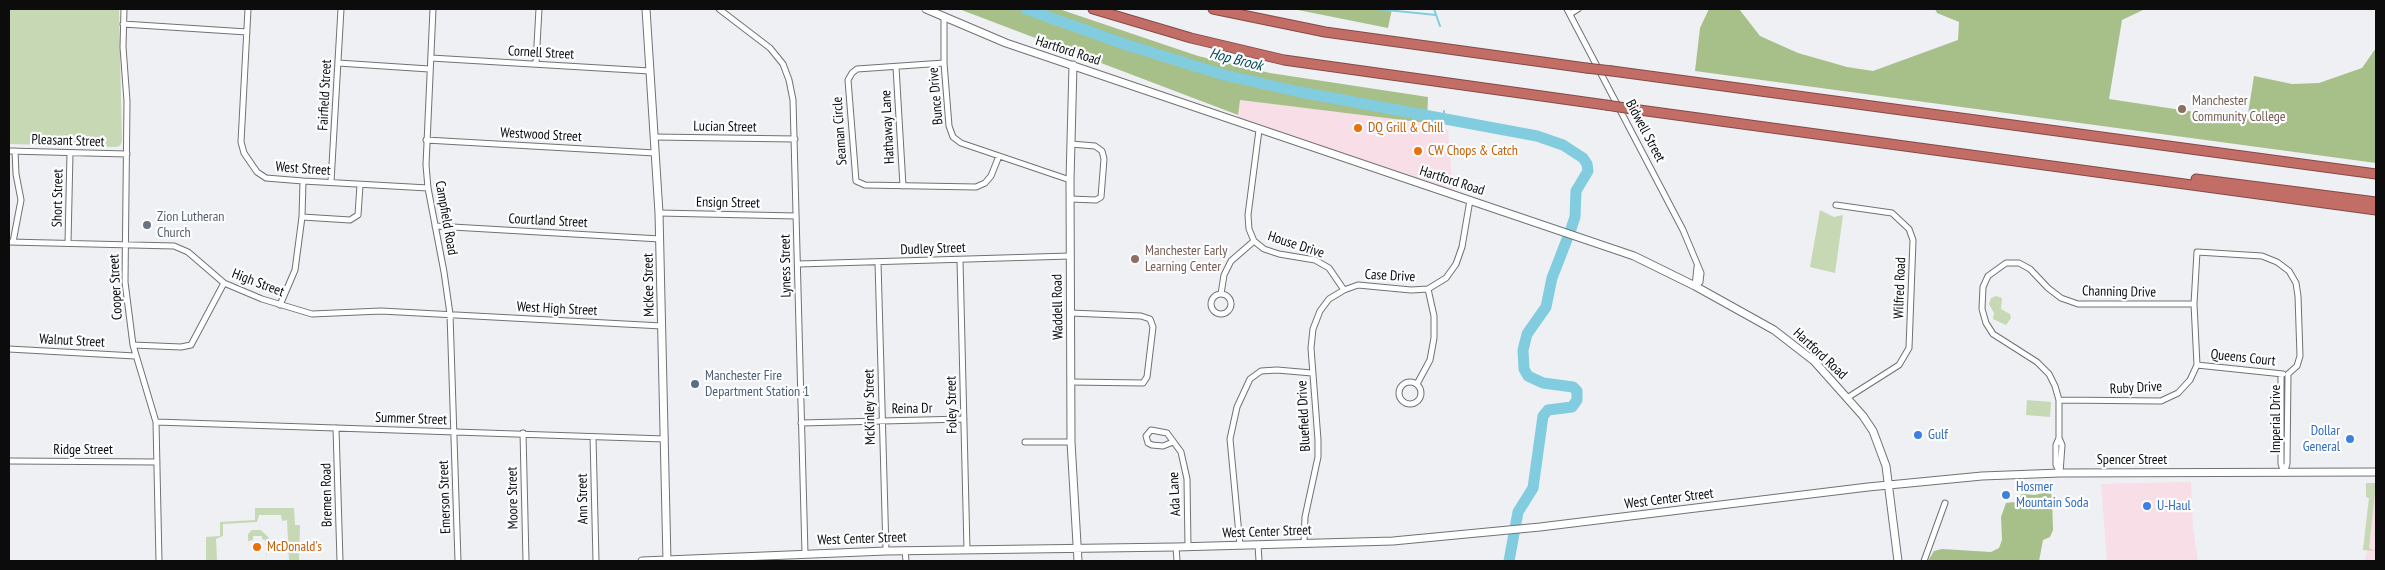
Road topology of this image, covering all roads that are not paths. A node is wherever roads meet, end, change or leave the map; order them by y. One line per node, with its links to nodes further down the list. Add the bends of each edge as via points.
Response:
1 (124, 9): 14 (street, Cooper Street)
2 (248, 9): 15 (street, West Street)
3 (341, 9): 17 (street, Fairfield Street)
4 (433, 9): 16 (street, Campfield Road)
5 (539, 9): 18 (street)
6 (646, 9): 23 (main road, McKee Street)
7 (719, 9): 26 (street, Lyness Street, via 770,48 783,64 793,100)
8 (926, 9): 13 (main road, Hartford Road)
9 (1093, 9): 35 (highway, bridge, via 1200,41 1284,60)
10 (1213, 9): 36 (highway, bridge, via 1325,32)
11 (1578, 9): 12 (street)
12 (1568, 11): 62 (street, Bidwell Street, via 1667,196 1702,276)
13 (944, 18): 19 (street, Bunce Drive); 20 (main road, Hartford Road, via 1006,44)
14 (123, 24): 15 (street); 33 (street, Cooper Street)
15 (247, 32): 38 (street, West Street, via 241,142 244,153 257,172 266,178)
16 (431, 58): 18 (street, Cornell Street); 22 (street, Campfield Road)
17 (338, 63): 22 (street); 39 (street, Fairfield Street)
18 (536, 63): 23 (street, Cornell Street)
19 (944, 63): 21 (street, Seaman Circle); 34 (street, Bunce Drive, via 952,137)
20 (1073, 66): 24 (main road, Hartford Road); 28 (main road, Waddell Road)
21 (896, 67): 41 (street, Hathaway Lane); 41 (street, Seaman Circle, via 858,69 848,80 856,181 865,185)
22 (429, 69): 27 (street, Campfield Road)
23 (650, 71): 25 (main road, McKee Street)
24 (1259, 130): 44 (main road, Hartford Road); 53 (street, House Drive, via 1248,215)
25 (654, 137): 26 (street, Lucian Street); 32 (main road, McKee Street)
26 (795, 139): 49 (street, Lyness Street)
27 (426, 140): 32 (street, Westwood Street); 42 (street, Campfield Road)
28 (1071, 144): 37 (main road, Waddell Road); 43 (street, via 1095,146 1102,150 1104,159 1100,197 1096,200)
29 (9, 151): 30 (street, Pleasant Street)
30 (15, 151): 31 (street, Pleasant Street); 54 (street, via 21,200)
31 (70, 153): 33 (street, Pleasant Street); 55 (street, Short Street)
32 (655, 153): 48 (main road, McKee Street)
33 (127, 154): 56 (street, Cooper Street)
34 (998, 156): 37 (street, Bunce Drive); 41 (street, Seaman Circle, via 991,176 976,188)
35 (2102, 172): 45 (highway, via 2165,175); 47 (highway)
36 (2376, 174)
37 (1070, 180): 43 (main road, Waddell Road)
38 (303, 181): 39 (street, West Street); 50 (street)
39 (331, 182): 40 (street, West Street)
40 (360, 185): 42 (street, West Street); 50 (street, via 358,215 350,220)
41 (902, 186)
42 (428, 188): 51 (street, Campfield Road)
43 (1070, 199): 57 (main road, Waddell Road)
44 (1470, 200): 62 (main road, Hartford Road, via 1634,256); 63 (street, Case Drive, via 1456,264 1446,278)
45 (2376, 202)
46 (1836, 205): 80 (street, Wilfred Road, via 1892,213 1909,228 1913,240 1910,348 1899,365)
47 (2376, 210)
48 (659, 213): 49 (street, Ensign Street); 52 (main road, McKee Street)
49 (796, 216): 60 (street, Lyness Street)
50 (302, 217): 66 (street, via 295,270)
51 (435, 226): 52 (street, Courtland Street); 69 (street, Campfield Road)
52 (660, 239): 70 (main road, McKee Street)
53 (1254, 241): 64 (street, House Drive, via 1279,254 1315,260 1329,268); 65 (street, via 1231,261 1224,275)
54 (11, 242): 55 (street, High Street)
55 (68, 243): 56 (street, High Street)
56 (125, 245): 61 (street, High Street, via 174,246 188,252); 71 (street, Cooper Street, via 125,282)
57 (1070, 256): 58 (street, Dudley Street); 68 (main road, Waddell Road)
58 (960, 260): 59 (street, Dudley Street); 82 (street, Foley Street)
59 (878, 262): 60 (street, Dudley Street); 83 (street, McKinley Street)
60 (798, 264): 85 (street, Lyness Street)
61 (224, 283): 66 (street, High Street); 71 (street, via 191,345)
62 (1695, 286): 80 (main road, Hartford Road, via 1793,343)
63 (1428, 289): 64 (street, Case Drive, via 1358,285); 79 (street, via 1434,316 1434,338 1430,360)
64 (1344, 290): 75 (street, Case Drive, via 1320,311 1313,329)
65 (1221, 294)
66 (280, 304): 69 (street, High Street, via 325,315 381,311)
67 (2194, 304): 74 (street); 77 (street, Imperial Drive, via 2196,252 2262,256 2277,262 2289,271 2296,283 2298,296 2300,356 2297,366); 81 (street, Channing Drive, via 2078,304 2061,298 2019,263 1996,269 1983,286 1982,309 1986,323 1993,334 2037,362 2049,374)
68 (1071, 313): 78 (main road, Waddell Road); 78 (street, via 1141,316 1150,320 1153,328 1147,377 1143,383)
69 (450, 314): 70 (street, West High Street); 87 (street, Campfield Road)
70 (662, 326): 90 (main road, McKee Street)
71 (132, 345): 73 (street, Cooper Street)
72 (9, 349): 73 (street, Walnut Street)
73 (135, 356): 84 (street, Cooper Street)
74 (2196, 365): 76 (street, Queens Court); 81 (street, Ruby Drive, via 2190,380 2178,393 2161,400)
75 (1312, 372): 101 (street, Bluefield Drive, via 1318,457 1307,508); 102 (street, Bluefield Drive, via 1261,371 1250,379 1237,407 1230,439)
76 (2281, 374): 77 (street, Queens Court); 98 (street, Imperial Drive, via 2281,464)
77 (2288, 374): 98 (street, Imperial Drive, via 2287,464)
78 (1071, 382): 92 (main road, Waddell Road)
79 (1417, 384): 79 (street, via 1407,382 1400,387 1402,401 1410,404 1419,399 1421,391)
80 (1847, 398): 99 (main road, Hartford Road, via 1873,431)
81 (2059, 400): 97 (street, Channing Drive)
82 (964, 419): 83 (street, Reina Dr); 108 (street, Foley Street)
83 (882, 421): 85 (street, Reina Dr); 109 (street, McKinley Street)
84 (156, 422): 86 (street, Summer Street); 95 (street, Cooper Street)
85 (801, 423): 110 (street, Lyness Street)
86 (336, 428): 87 (street, Summer Street); 112 (street, Bremen Road)
87 (454, 431): 88 (street, Summer Street); 113 (street, Emerson Street)
88 (523, 434): 89 (street, Summer Street); 114 (street, Moore Street)
89 (593, 437): 90 (street, Summer Street); 115 (street, Ann Street)
90 (665, 439): 117 (main road, McKee Street)
91 (1025, 442): 92 (street)
92 (1071, 442): 106 (main road, Waddell Road)
93 (1173, 442): 93 (street, via 1171,435 1159,431 1149,430 1146,436 1152,445 1163,446); 105 (street, Ada Lane, via 1181,452 1185,466)
94 (9, 461): 95 (street, Ridge Street)
95 (157, 462): 111 (street, Cooper Street)
96 (2376, 472): 98 (main road, Spencer Street)
97 (2060, 473): 98 (main road, Spencer Street); 99 (main road, Spencer Street)
98 (2284, 473)
99 (1889, 485): 101 (main road, West Center Street, via 1508,531 1393,541); 122 (main road, Hartford Road)
100 (1945, 503): 123 (street)
101 (1304, 543): 103 (main road, West Center Street)
102 (1240, 545): 103 (main road, West Center Street); 105 (main road, West Center Street)
103 (1258, 545): 121 (street)
104 (1176, 547): 105 (main road, West Center Street); 106 (main road, West Center Street); 120 (street)
105 (1188, 547)
106 (1078, 548): 108 (main road, West Center Street); 119 (main road, Waddell Road)
107 (905, 550): 108 (main road, West Center Street); 109 (main road, West Center Street); 118 (street)
108 (967, 550)
109 (886, 551): 110 (main road, West Center Street)
110 (805, 554): 117 (main road, West Center Street)
111 (159, 561)
112 (340, 561)
113 (458, 561)
114 (526, 561)
115 (596, 561)
116 (642, 561): 117 (main road, West Center Street)
117 (667, 561)
118 (906, 561)
119 (1078, 561)
120 (1177, 561)
121 (1259, 561)
122 (1898, 561)
123 (1924, 561)

